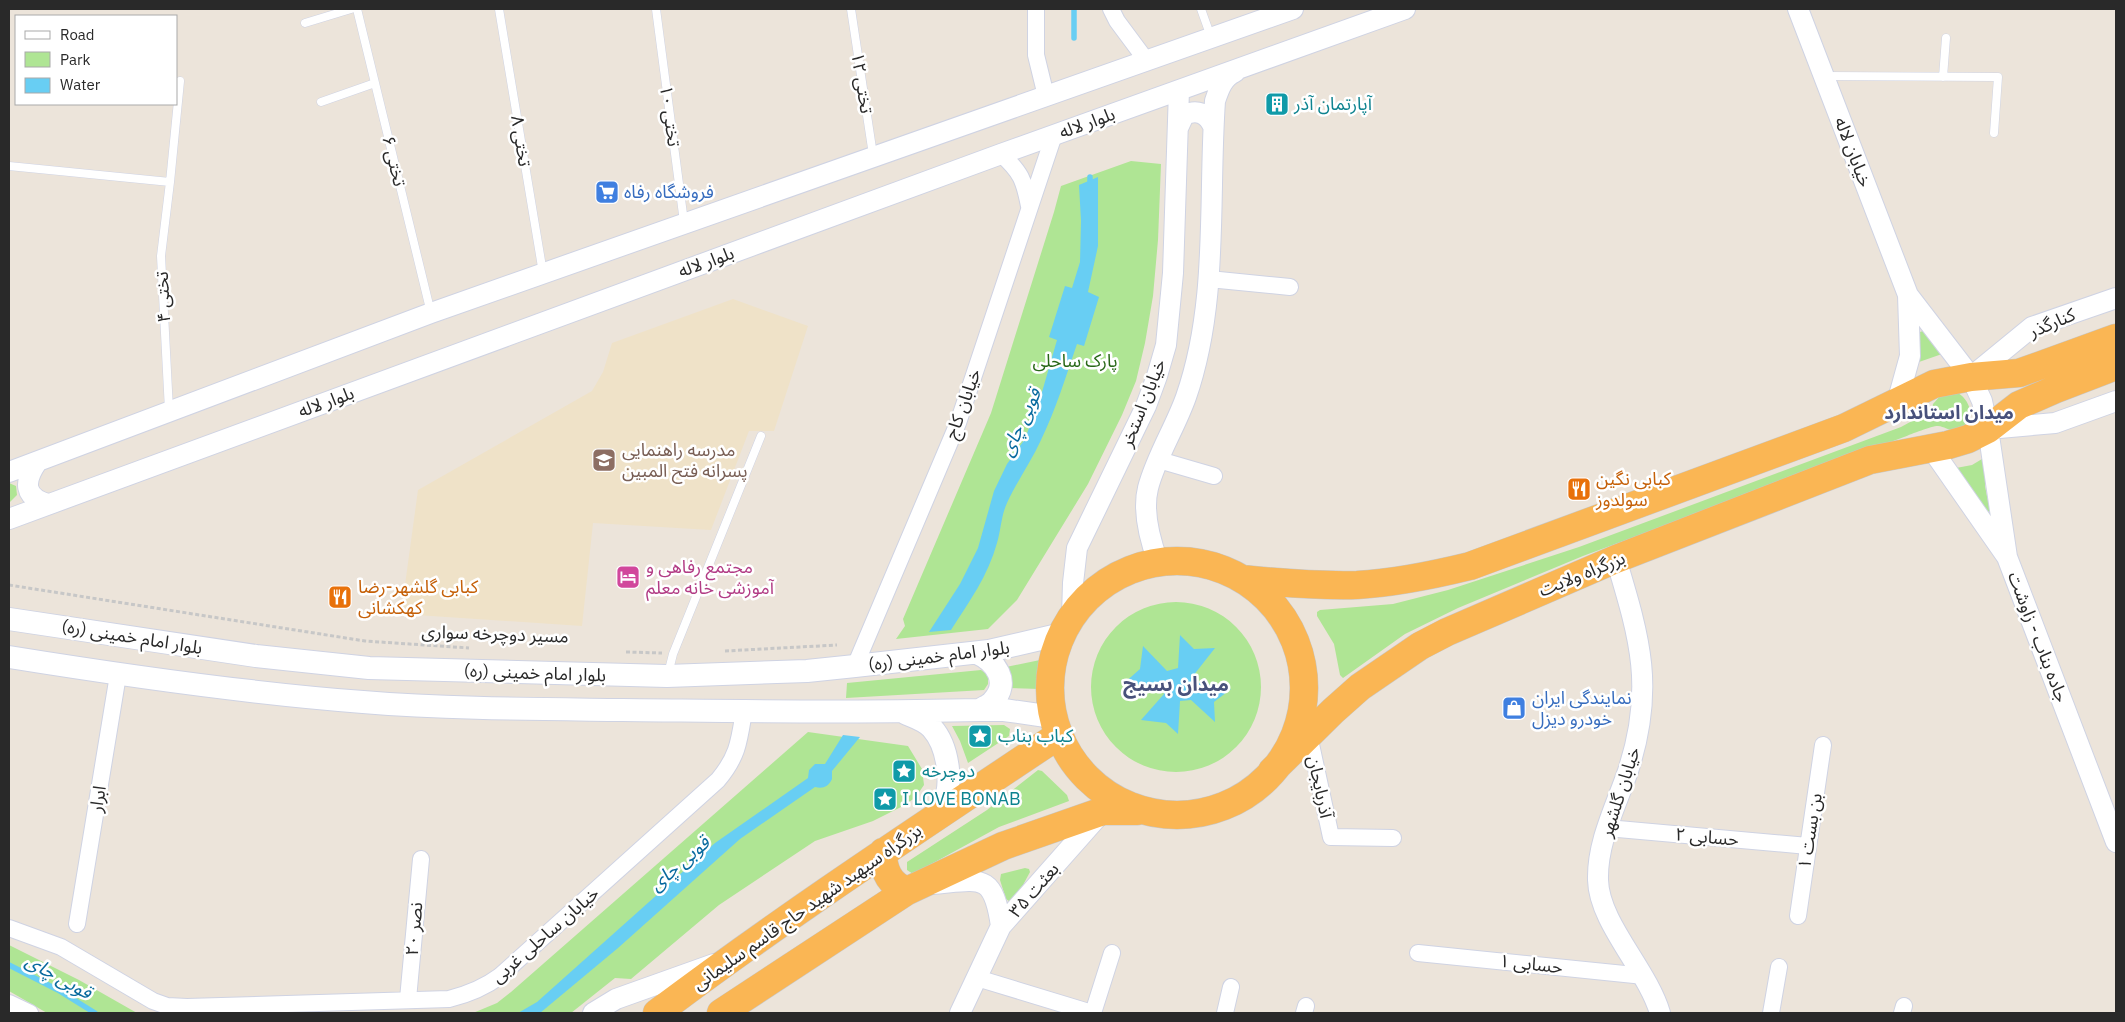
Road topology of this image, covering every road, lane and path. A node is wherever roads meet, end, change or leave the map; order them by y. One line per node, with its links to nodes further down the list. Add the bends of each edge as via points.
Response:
1 (350, 9): 12 (lane)
2 (357, 9): 20 (lane, تختی ۶)
3 (499, 9): 36 (lane, تختی ۸)
4 (656, 9): 35 (lane, تختی ۱۰)
5 (851, 9): 31 (lane, تختی ۱۲)
6 (1036, 9): 22 (street, via 1036,55)
7 (1111, 9): 15 (street)
8 (1201, 9): 13 (lane)
9 (1292, 9): 13 (street)
10 (1405, 9): 16 (street, بلوار لاله)
11 (1798, 9): 17 (street, خیابان لاله)
12 (305, 23)
13 (1211, 37): 15 (street)
14 (1946, 38): 18 (lane)
15 (1146, 60): 22 (street)
16 (1255, 63): 21 (street, بلوار لاله); 26 (street, خیابان استخر, via 1229,74 1220,86)
17 (1824, 76): 18 (lane); 39 (street, خیابان لاله)
18 (1943, 77): 28 (lane, via 1998,77)
19 (180, 81): 23 (lane, تختی ۴)
20 (375, 83): 24 (lane); 41 (lane, تختی ۶)
21 (1179, 90): 27 (street, خیابان استخر); 29 (street, بلوار لاله)
22 (1046, 96): 31 (street)
23 (178, 101)
24 (321, 102)
25 (178, 105): 33 (lane, تختی ۴)
26 (1213, 126): 27 (street, via 1207,116 1196,112 1184,115); 37 (street, خیابان استخر)
27 (1178, 128): 64 (street, خیابان استخر, via 1173,273 1166,345 1146,406 1077,548)
28 (1994, 134)
29 (1054, 135): 30 (street, بلوار لاله); 34 (street, خیابان کاج)
30 (1001, 154): 34 (street, via 1017,168); 56 (street, بلوار لاله)
31 (873, 157): 35 (street)
32 (9, 166): 33 (lane)
33 (170, 182): 47 (lane, تختی ۴, via 161,256)
34 (1029, 206): 65 (street, خیابان کاج, via 958,423)
35 (684, 224): 36 (street)
36 (543, 274): 41 (street)
37 (1209, 280): 38 (street); 51 (street, خیابان استخر, via 1196,364)
38 (1290, 287)
39 (1908, 295): 44 (street, خیابان لاله); 46 (street, خیابان لاله, via 1910,356)
40 (2116, 298): 44 (street, کنارگذر, via 2032,328)
41 (431, 313): 47 (street)
42 (2116, 338): 44 (highway, via 2019,373)
43 (2116, 366): 48 (highway, via 2019,405)
44 (1970, 377): 46 (highway, via 1934,384); 48 (street, خیابان لاله, via 1982,401)
45 (2116, 401): 48 (street, via 2055,423)
46 (1897, 403): 61 (highway, via 1844,428 1470,566 1428,576 1358,585 1306,585)
47 (169, 412): 52 (street)
48 (1988, 429): 50 (highway, via 1968,439); 58 (street, خیابان لاله)
49 (761, 436): 70 (lane)
50 (1931, 448): 58 (street, جاده بناب - زاوشت); 59 (highway, بزرگراه ولایت, via 1870,460)
51 (1160, 460): 55 (street); 60 (street, خیابان استخر, via 1148,489 1146,508 1149,539)
52 (37, 462): 53 (street); 56 (street, via 29,476 28,487 34,498)
53 (9, 472)
54 (9, 476): 57 (street, via 17,480 23,490 23,501)
55 (1214, 476)
56 (48, 504): 57 (street, بلوار لاله)
57 (12, 517)
58 (2007, 556): 87 (street, جاده بناب - زاوشت)
59 (1616, 559): 79 (highway, بزرگراه ولایت, via 1487,613 1420,646 1360,687); 85 (street, خیابان گلشهر, via 1635,628 1644,684 1637,741)
60 (1158, 562): 61 (highway, via 1202,563); 64 (highway, via 1134,568 1099,587)
61 (1242, 579): 81 (highway, via 1264,596 1282,617 1302,668 1303,696 1298,723 1288,748)
62 (9, 585): 66 (path, مسیر دوچرخه سواری, via 365,641)
63 (9, 619): 74 (main road, بلوار امام خمینی (ره), via 256,656 369,668)
64 (1067, 625): 69 (main road, بلوار امام خمینی (ره), via 1027,643); 78 (highway, via 1054,654 1050,675)
65 (865, 644): 68 (path); 72 (street, خیابان کاج)
66 (474, 649)
67 (617, 652): 70 (path)
68 (722, 652)
69 (977, 653): 72 (main road, بلوار امام خمینی (ره)); 75 (main road, via 995,665 1000,684 993,702)
70 (673, 654): 74 (lane)
71 (9, 657): 73 (main road, بلوار امام خمینی (ره))
72 (855, 666): 74 (main road, بلوار امام خمینی (ره))
73 (118, 675): 76 (main road, بلوار امام خمینی (ره), via 254,693 366,702 480,708); 93 (street, ابرار)
74 (667, 676)
75 (980, 710): 77 (main road, بلوار امام خمینی (ره)); 78 (main road, بلوار امام خمینی (ره), via 1004,710)
76 (744, 712): 77 (main road, بلوار امام خمینی (ره)); 103 (street, خیابان ساحلی غربی, via 739,744 731,764 718,780 500,976 469,994)
77 (901, 712): 84 (main road, via 923,720 931,727 939,737 947,760 949,784 942,808)
78 (1056, 726): 83 (highway, via 1067,752 1090,781 1104,793); 84 (highway, بزرگراه سپهبد شهید حاج قاسم سلیمانی)
79 (1309, 735): 81 (highway, بزرگراه ولایت); 86 (street, آذربایجان, via 1331,837)
80 (1823, 745): 88 (street, بن بست ۱)
81 (1272, 771): 83 (highway, via 1244,795 1211,810 1174,815)
82 (1103, 811): 83 (highway); 91 (highway, via 1003,846); 94 (street, بعثت ۳۵)
83 (1143, 811)
84 (931, 820): 89 (highway, بزرگراه سپهبد شهید حاج قاسم سلیمانی)
85 (1607, 828): 88 (street, حسابی ۲); 100 (street, خیابان گلشهر, via 1598,880 1602,906)
86 (1393, 838)
87 (2116, 842)
88 (1808, 846): 92 (street, بن بست ۱)
89 (883, 852): 91 (highway, via 886,874 893,882); 98 (highway, بزرگراه سپهبد شهید حاج قاسم سلیمانی)
90 (421, 859): 103 (street, نصر ۲۰)
91 (912, 888): 94 (street, بعثت ۳۵, via 976,880 985,884 993,894); 108 (highway)
92 (1798, 916)
93 (77, 924)
94 (1001, 926): 101 (street)
95 (9, 928): 103 (street, خیابان ساحلی غربی, via 61,947 142,996 167,1006)
96 (1418, 952): 100 (street, حسابی ۱)
97 (1112, 953): 110 (street)
98 (730, 958): 106 (street, via 616,999); 107 (highway, بزرگراه سپهبد شهید حاج قاسم سلیمانی)
99 (1779, 967): 113 (street)
100 (1644, 976): 112 (street, خیابان گلشهر)
101 (977, 978): 109 (street); 110 (street)
102 (1231, 987): 111 (street)
103 (408, 1000)
104 (9, 1002): 105 (street)
105 (30, 1013)
106 (593, 1013)
107 (657, 1013)
108 (721, 1013)
109 (960, 1013)
110 (1092, 1013)
111 (1225, 1013)
112 (1660, 1013)
113 (1772, 1013)

